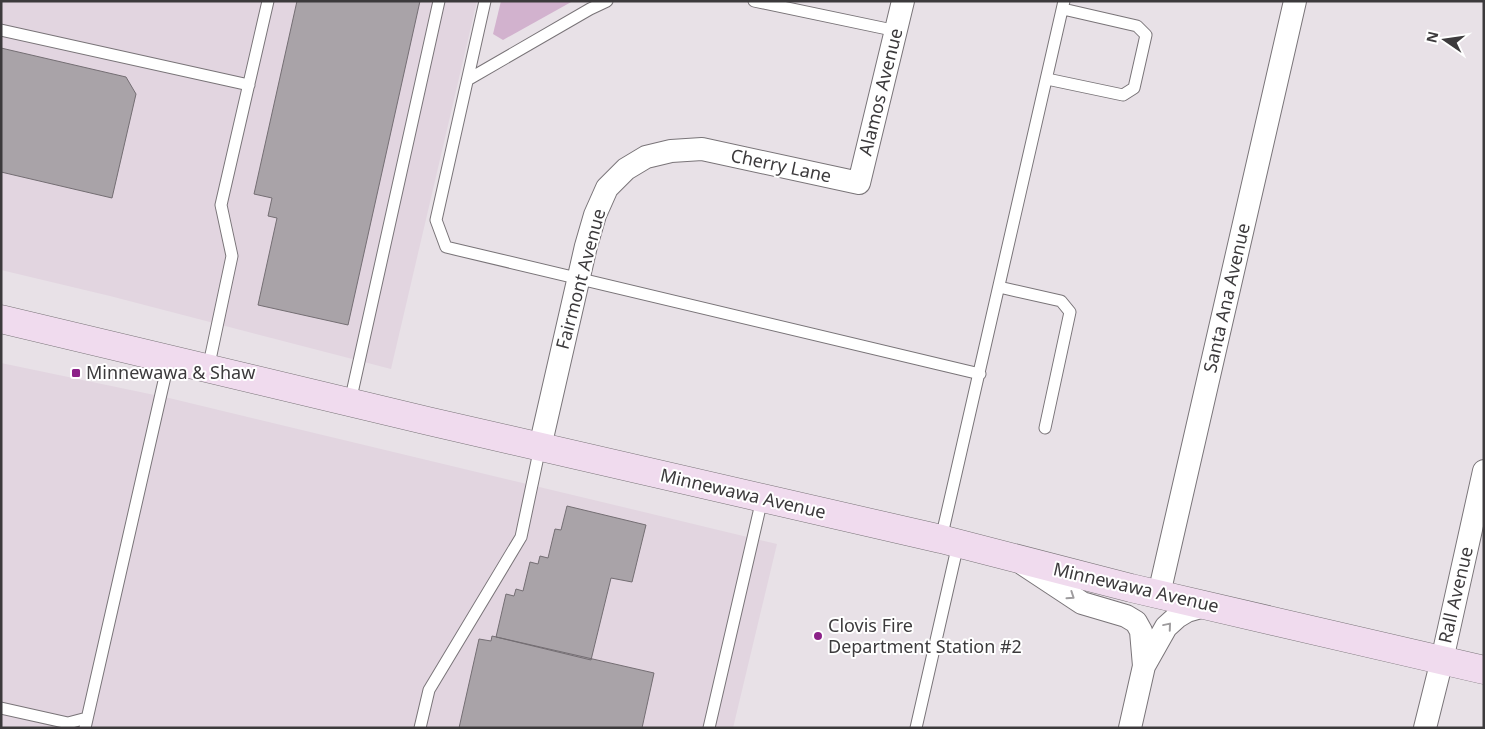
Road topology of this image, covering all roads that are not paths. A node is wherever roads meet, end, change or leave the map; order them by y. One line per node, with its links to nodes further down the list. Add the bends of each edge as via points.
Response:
1 (268, 1): 13 (lane)
2 (439, 1): 22 (lane)
3 (485, 1): 11 (lane)
4 (607, 1): 11 (lane)
5 (754, 1): 10 (lane)
6 (904, 1): 10 (street, Alamos Avenue)
7 (1294, 1): 29 (street, Santa Ana Avenue)
8 (1063, 5): 12 (lane); 12 (lane, via 1137,26 1146,35 1134,88 1123,95)
9 (1, 30): 13 (lane)
10 (897, 31): 15 (street, Alamos Avenue)
11 (469, 79): 16 (lane, via 436,220 446,247)
12 (1047, 79): 17 (lane)
13 (248, 86): 20 (lane, via 221,205 232,256)
14 (702, 149): 15 (street, Cherry Lane); 16 (street, Fairmont Avenue, via 646,157 626,169 607,188)
15 (859, 183)
16 (578, 279): 21 (lane); 24 (street, Fairmont Avenue)
17 (999, 287): 21 (lane); 23 (lane, via 1061,301 1070,312)
18 (1, 319): 19 (street, Minnewawa Avenue)
19 (169, 359): 20 (street, Minnewawa Avenue); 35 (lane)
20 (208, 368): 22 (street, Minnewawa Avenue)
21 (980, 374): 27 (lane)
22 (350, 402): 24 (street, Minnewawa Avenue)
23 (1045, 428)
24 (540, 447): 26 (street, Minnewawa Avenue); 36 (lane, via 521,537 429,690)
25 (1484, 471): 31 (street, Rall Avenue)
26 (762, 499): 27 (street, Minnewawa Avenue); 37 (lane)
27 (949, 541): 28 (street, Minnewawa Avenue); 38 (lane)
28 (1016, 559): 29 (street, Minnewawa Avenue); 32 (street, one-way to 32, via 1082,604 1126,616 1136,622 1141,631)
29 (1160, 594): 30 (street, Minnewawa Avenue)
30 (1208, 605): 31 (street, Minnewawa Avenue); 32 (street, one-way to 30, via 1166,627 1187,611)
31 (1442, 660): 33 (street, Minnewawa Avenue); 40 (street, Rall Avenue)
32 (1144, 666): 39 (street)
33 (1484, 670)
34 (1, 708): 35 (lane, via 68,723)
35 (86, 723)
36 (420, 728)
37 (709, 728)
38 (916, 728)
39 (1130, 728)
40 (1425, 728)

